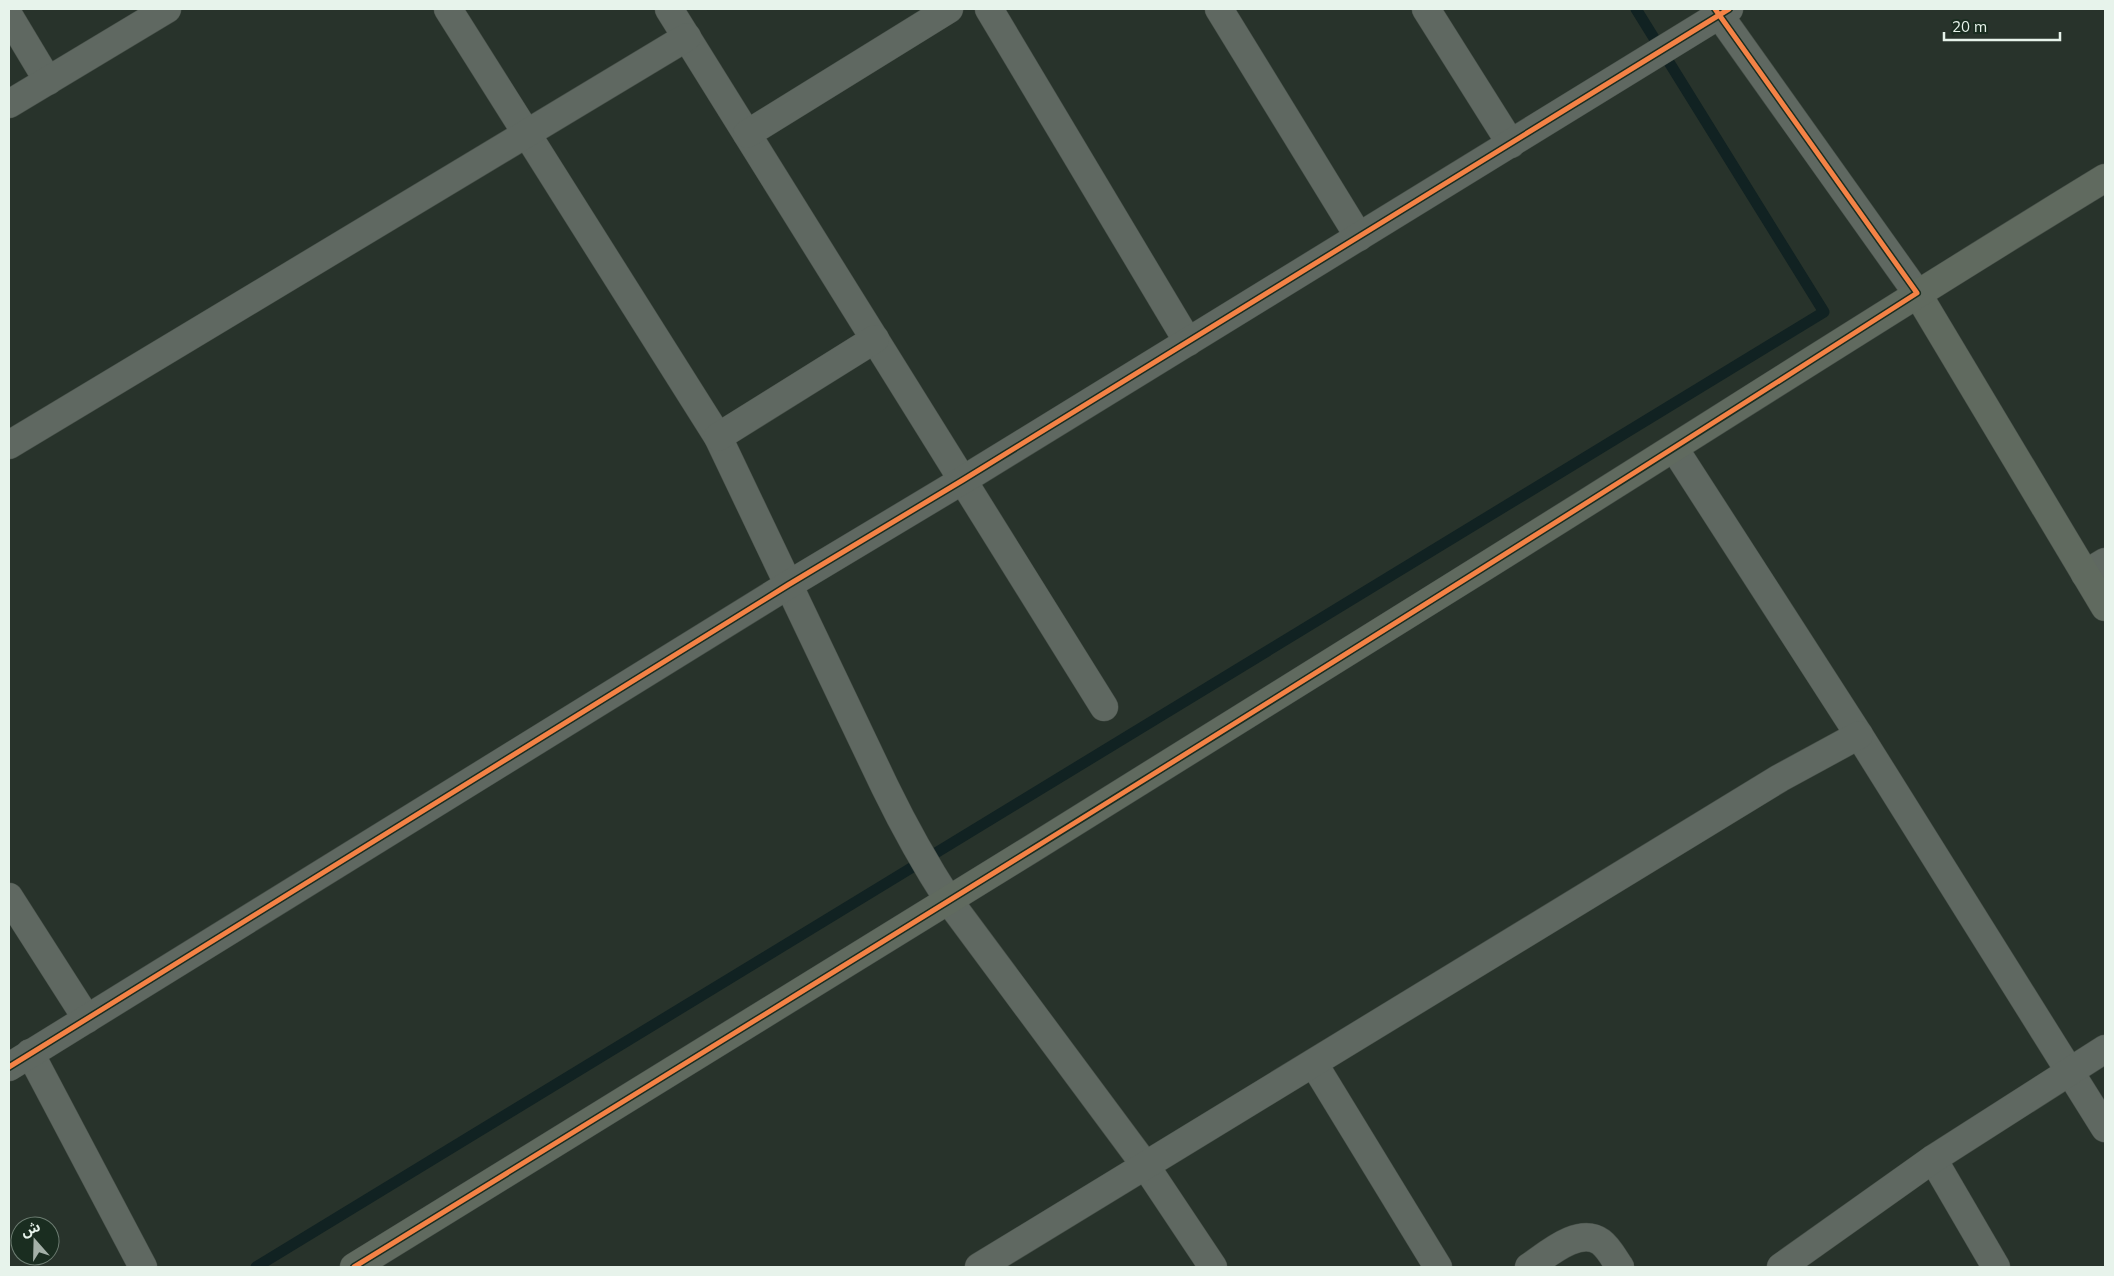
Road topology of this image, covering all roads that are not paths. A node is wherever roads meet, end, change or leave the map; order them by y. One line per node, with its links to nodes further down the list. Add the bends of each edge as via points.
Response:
1 (167, 9): 11 (street)
2 (448, 9): 13 (street)
3 (669, 9): 10 (street)
4 (949, 9): 14 (street)
5 (990, 9): 20 (street)
6 (1219, 9): 17 (street)
7 (1426, 9): 15 (street)
8 (1721, 11): 15 (street); 18 (street)
9 (9, 16): 11 (street)
10 (687, 37): 13 (street); 14 (street)
11 (48, 81): 12 (street)
12 (9, 104)
13 (527, 133): 21 (street); 22 (street)
14 (747, 134): 19 (street)
15 (1511, 144): 17 (street)
16 (2105, 178): 18 (street)
17 (1359, 237): 20 (street)
18 (1917, 293): 23 (street); 25 (street)
19 (875, 339): 21 (street); 24 (street)
20 (1188, 342): 24 (street)
21 (718, 437): 26 (street)
22 (9, 445)
23 (1674, 448): 29 (street); 31 (street)
24 (963, 480): 26 (street); 28 (street)
25 (2095, 568): 27 (street)
26 (788, 585): 31 (street, via 904,826); 32 (street)
27 (2105, 607)
28 (1104, 707)
29 (1859, 735): 35 (street, via 1780,778); 36 (street)
30 (9, 897): 32 (street)
31 (949, 901): 39 (street); 41 (street)
32 (87, 1019): 34 (street)
33 (2105, 1049): 36 (street)
34 (20, 1060): 40 (street)
35 (1314, 1064): 39 (street); 44 (street)
36 (2071, 1072): 37 (street); 38 (street)
37 (2105, 1128)
38 (1933, 1159): 47 (street); 48 (street)
39 (1145, 1165): 42 (street); 43 (street)
40 (143, 1267)
41 (354, 1267)
42 (979, 1267)
43 (1213, 1267)
44 (1438, 1267)
45 (1529, 1267): 46 (street, via 1571,1240 1589,1236 1602,1243)
46 (1620, 1267)
47 (1781, 1267)
48 (1996, 1267)

